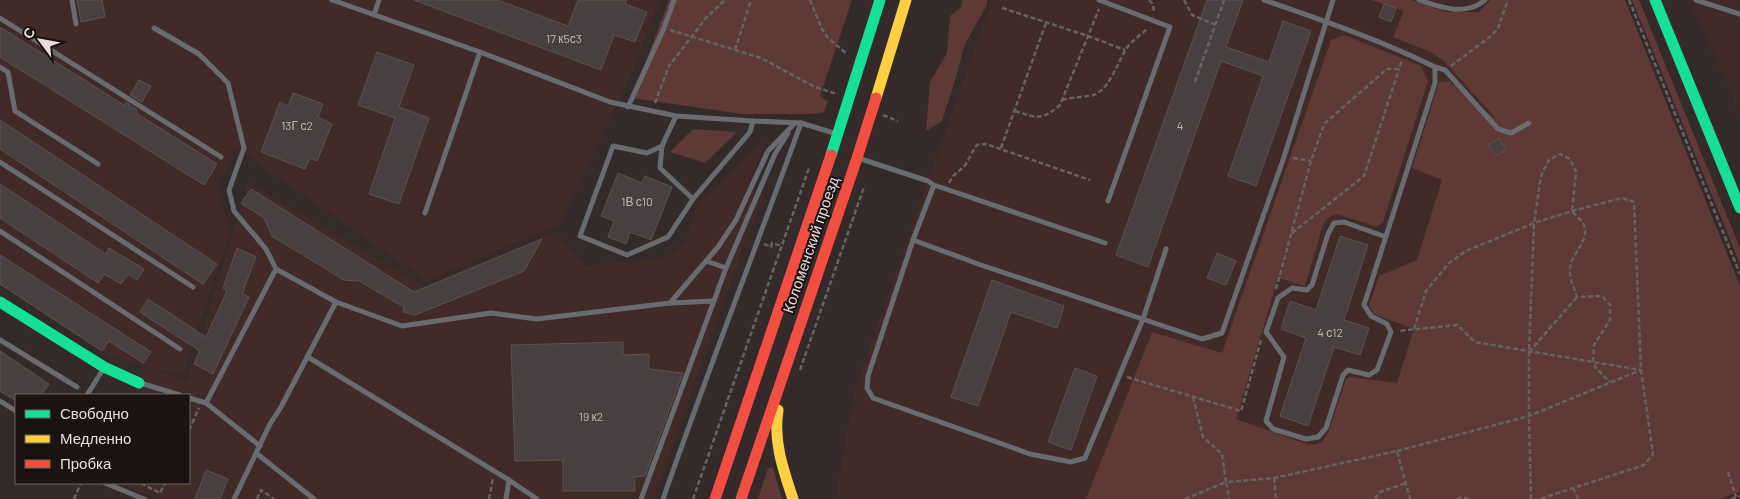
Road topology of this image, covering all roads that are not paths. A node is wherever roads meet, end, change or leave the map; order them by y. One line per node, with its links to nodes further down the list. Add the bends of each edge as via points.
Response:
1 (72, 0): 18 (lane)
2 (332, 0): 15 (lane)
3 (379, 0): 15 (lane)
4 (674, 0): 23 (lane)
5 (880, 0): 28 (main road, Коломенский проезд)
6 (906, 0): 31 (main road, Коломенский проезд)
7 (1264, 0): 17 (lane)
8 (1333, 0): 17 (lane)
9 (1419, 0): 10 (lane, via 1447,9 1472,9)
10 (1485, 0)
11 (1696, 0): 14 (lane)
12 (1101, 1): 36 (lane, via 1170,27)
13 (1658, 1): 37 (main road)
14 (1740, 14)
15 (374, 15): 20 (lane)
16 (0, 18): 30 (lane)
17 (1327, 21): 22 (lane); 52 (lane, via 1284,157 1222,333 1202,339)
18 (76, 24)
19 (154, 28): 46 (lane, via 199,54 228,82 244,148 229,190 234,211 266,249)
20 (480, 52): 23 (lane); 38 (lane)
21 (0, 67): 33 (lane, via 8,72 15,111)
22 (1436, 68): 27 (lane, via 1446,70 1498,129 1511,133); 40 (lane, via 1435,83)
23 (628, 107): 24 (lane)
24 (676, 116): 25 (lane); 29 (lane)
25 (753, 121): 26 (lane); 35 (lane, via 748,136)
26 (798, 123): 28 (lane); 44 (lane, via 768,151 736,220); 45 (lane, via 775,154); 76 (lane, via 758,242)
27 (1529, 123)
28 (838, 134): 77 (main road, Коломенский проезд)
29 (662, 146): 35 (lane, via 660,168); 35 (lane, via 647,153 613,146 580,236 627,255 668,237)
30 (221, 156)
31 (857, 158): 34 (lane); 54 (main road, Коломенский проезд)
32 (0, 162): 47 (lane)
33 (98, 164)
34 (934, 185): 41 (lane); 42 (lane)
35 (693, 199)
36 (1108, 201)
37 (1740, 208)
38 (425, 213)
39 (0, 232): 55 (lane)
40 (1386, 237): 40 (lane, via 1364,305 1371,316 1387,324 1391,332 1378,370 1369,375 1348,370 1343,375 1326,428 1318,437 1306,439 1273,429 1266,421 1284,357 1266,332 1278,298 1292,288 1307,290 1312,285 1334,223 1344,222)
41 (913, 240): 52 (lane); 52 (lane, via 868,376 867,388 873,398 1030,454 1071,462 1085,458)
42 (1106, 243)
43 (1166, 250): 52 (lane)
44 (706, 261): 45 (lane); 51 (lane)
45 (726, 268): 48 (lane)
46 (276, 269): 50 (lane); 64 (lane)
47 (193, 287)
48 (714, 301): 51 (lane); 75 (lane)
49 (0, 302): 57 (main road)
50 (336, 302): 51 (lane, via 402,326 491,313 538,319); 56 (lane)
51 (670, 303)
52 (1144, 319)
53 (0, 340): 59 (lane)
54 (793, 345): 78 (main road, Коломенский проезд); 79 (main road, via 776,418 776,435)
55 (180, 349)
56 (308, 357): 66 (lane); 68 (lane)
57 (104, 367): 58 (main road); 60 (lane)
58 (139, 383): 61 (lane)
59 (77, 387)
60 (88, 394)
61 (177, 394)
62 (190, 398): 64 (lane)
63 (0, 401): 65 (lane)
64 (204, 403): 66 (lane)
65 (15, 410)
66 (260, 446): 67 (lane)
67 (256, 453): 71 (lane); 72 (lane)
68 (509, 480): 73 (lane); 74 (lane)
69 (107, 484): 70 (lane)
70 (144, 499)
71 (234, 499)
72 (314, 499)
73 (506, 499)
74 (537, 499)
75 (641, 499)
76 (663, 499)
77 (715, 499)
78 (741, 499)
79 (793, 499)

